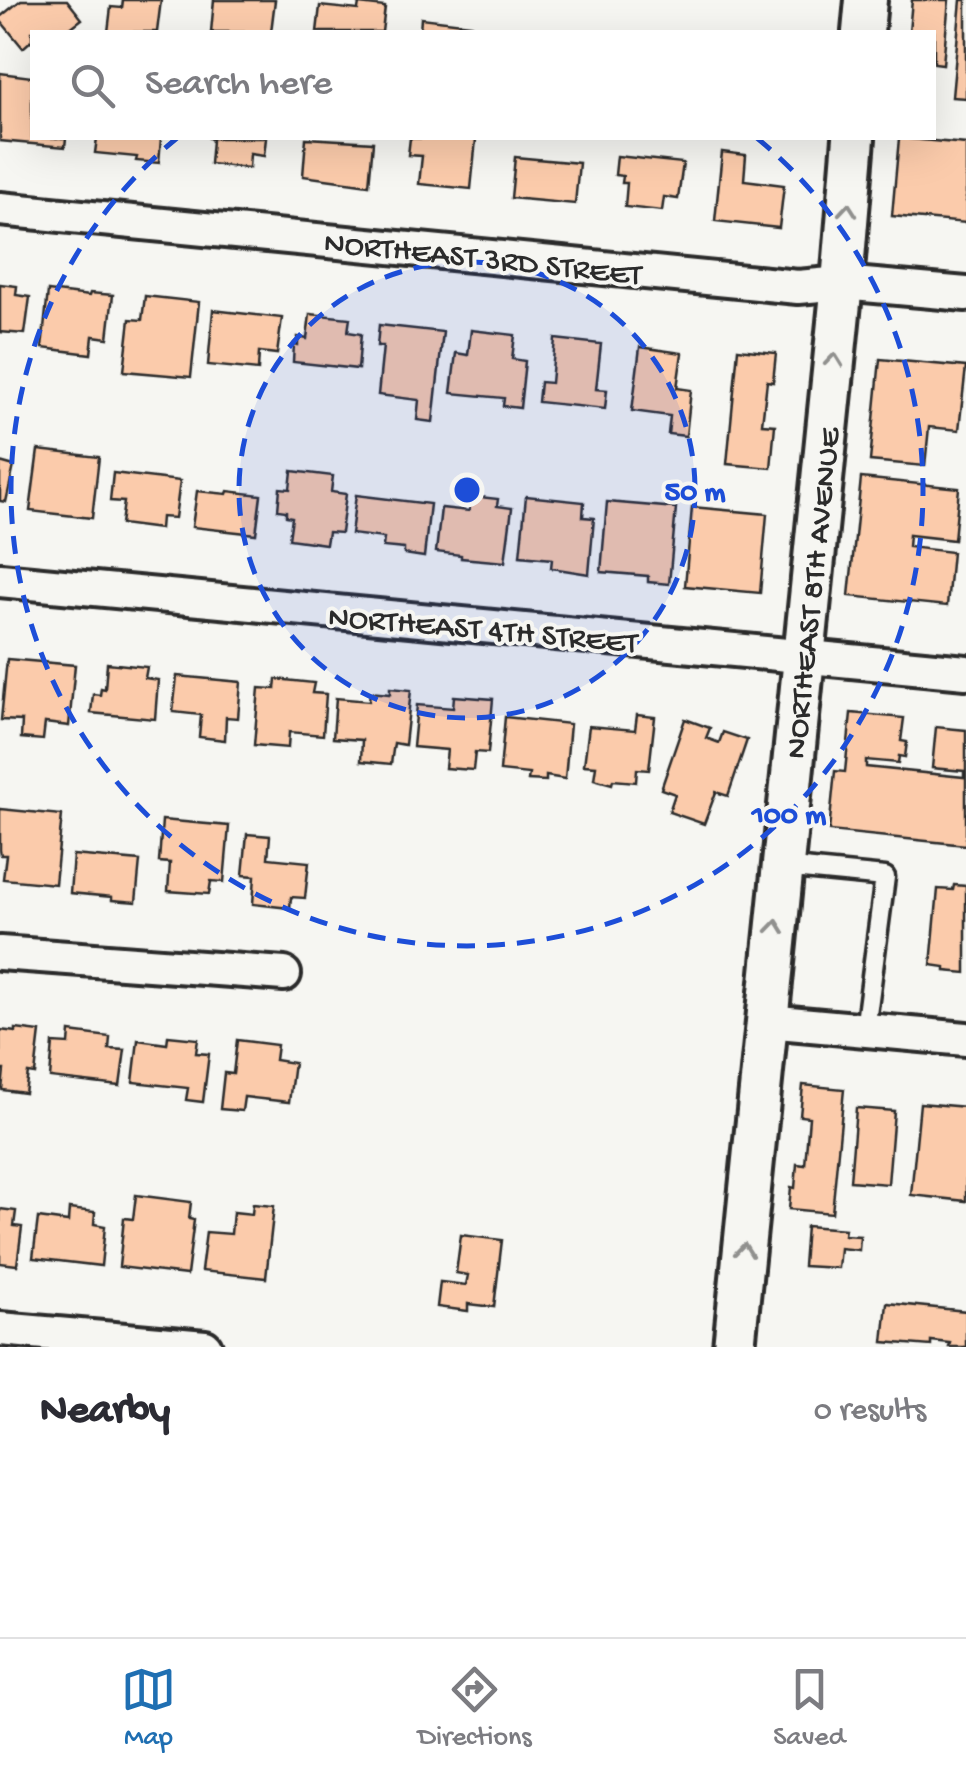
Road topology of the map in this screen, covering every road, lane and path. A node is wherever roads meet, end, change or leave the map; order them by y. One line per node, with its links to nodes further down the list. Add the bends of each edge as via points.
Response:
1 (866, 0): 2 (street)
2 (863, 30)
3 (854, 140): 5 (street, NORTHEAST 8TH AVENUE, one-way to 3)
4 (0, 209): 5 (street, NORTHEAST 3RD STREET, via 798,287)
5 (842, 283): 6 (street, NORTHEAST 3RD STREET); 8 (street, NORTHEAST 8TH AVENUE, one-way to 5)
6 (966, 294)
7 (0, 580): 8 (street, NORTHEAST 4TH STREET)
8 (804, 657): 9 (street, NORTHEAST 4TH STREET); 10 (street, NORTHEAST 8TH AVENUE)
9 (966, 672)
10 (782, 868): 13 (street, NORTHEAST 8TH AVENUE, one-way to 10); 14 (lane, via 885,876)
11 (0, 953): 12 (street)
12 (284, 974)
13 (767, 1021): 14 (street); 18 (street, NORTHEAST 8TH AVENUE, one-way to 13)
14 (865, 1030): 15 (street)
15 (966, 1039)
16 (0, 1329): 17 (street)
17 (206, 1347)
18 (734, 1347)

